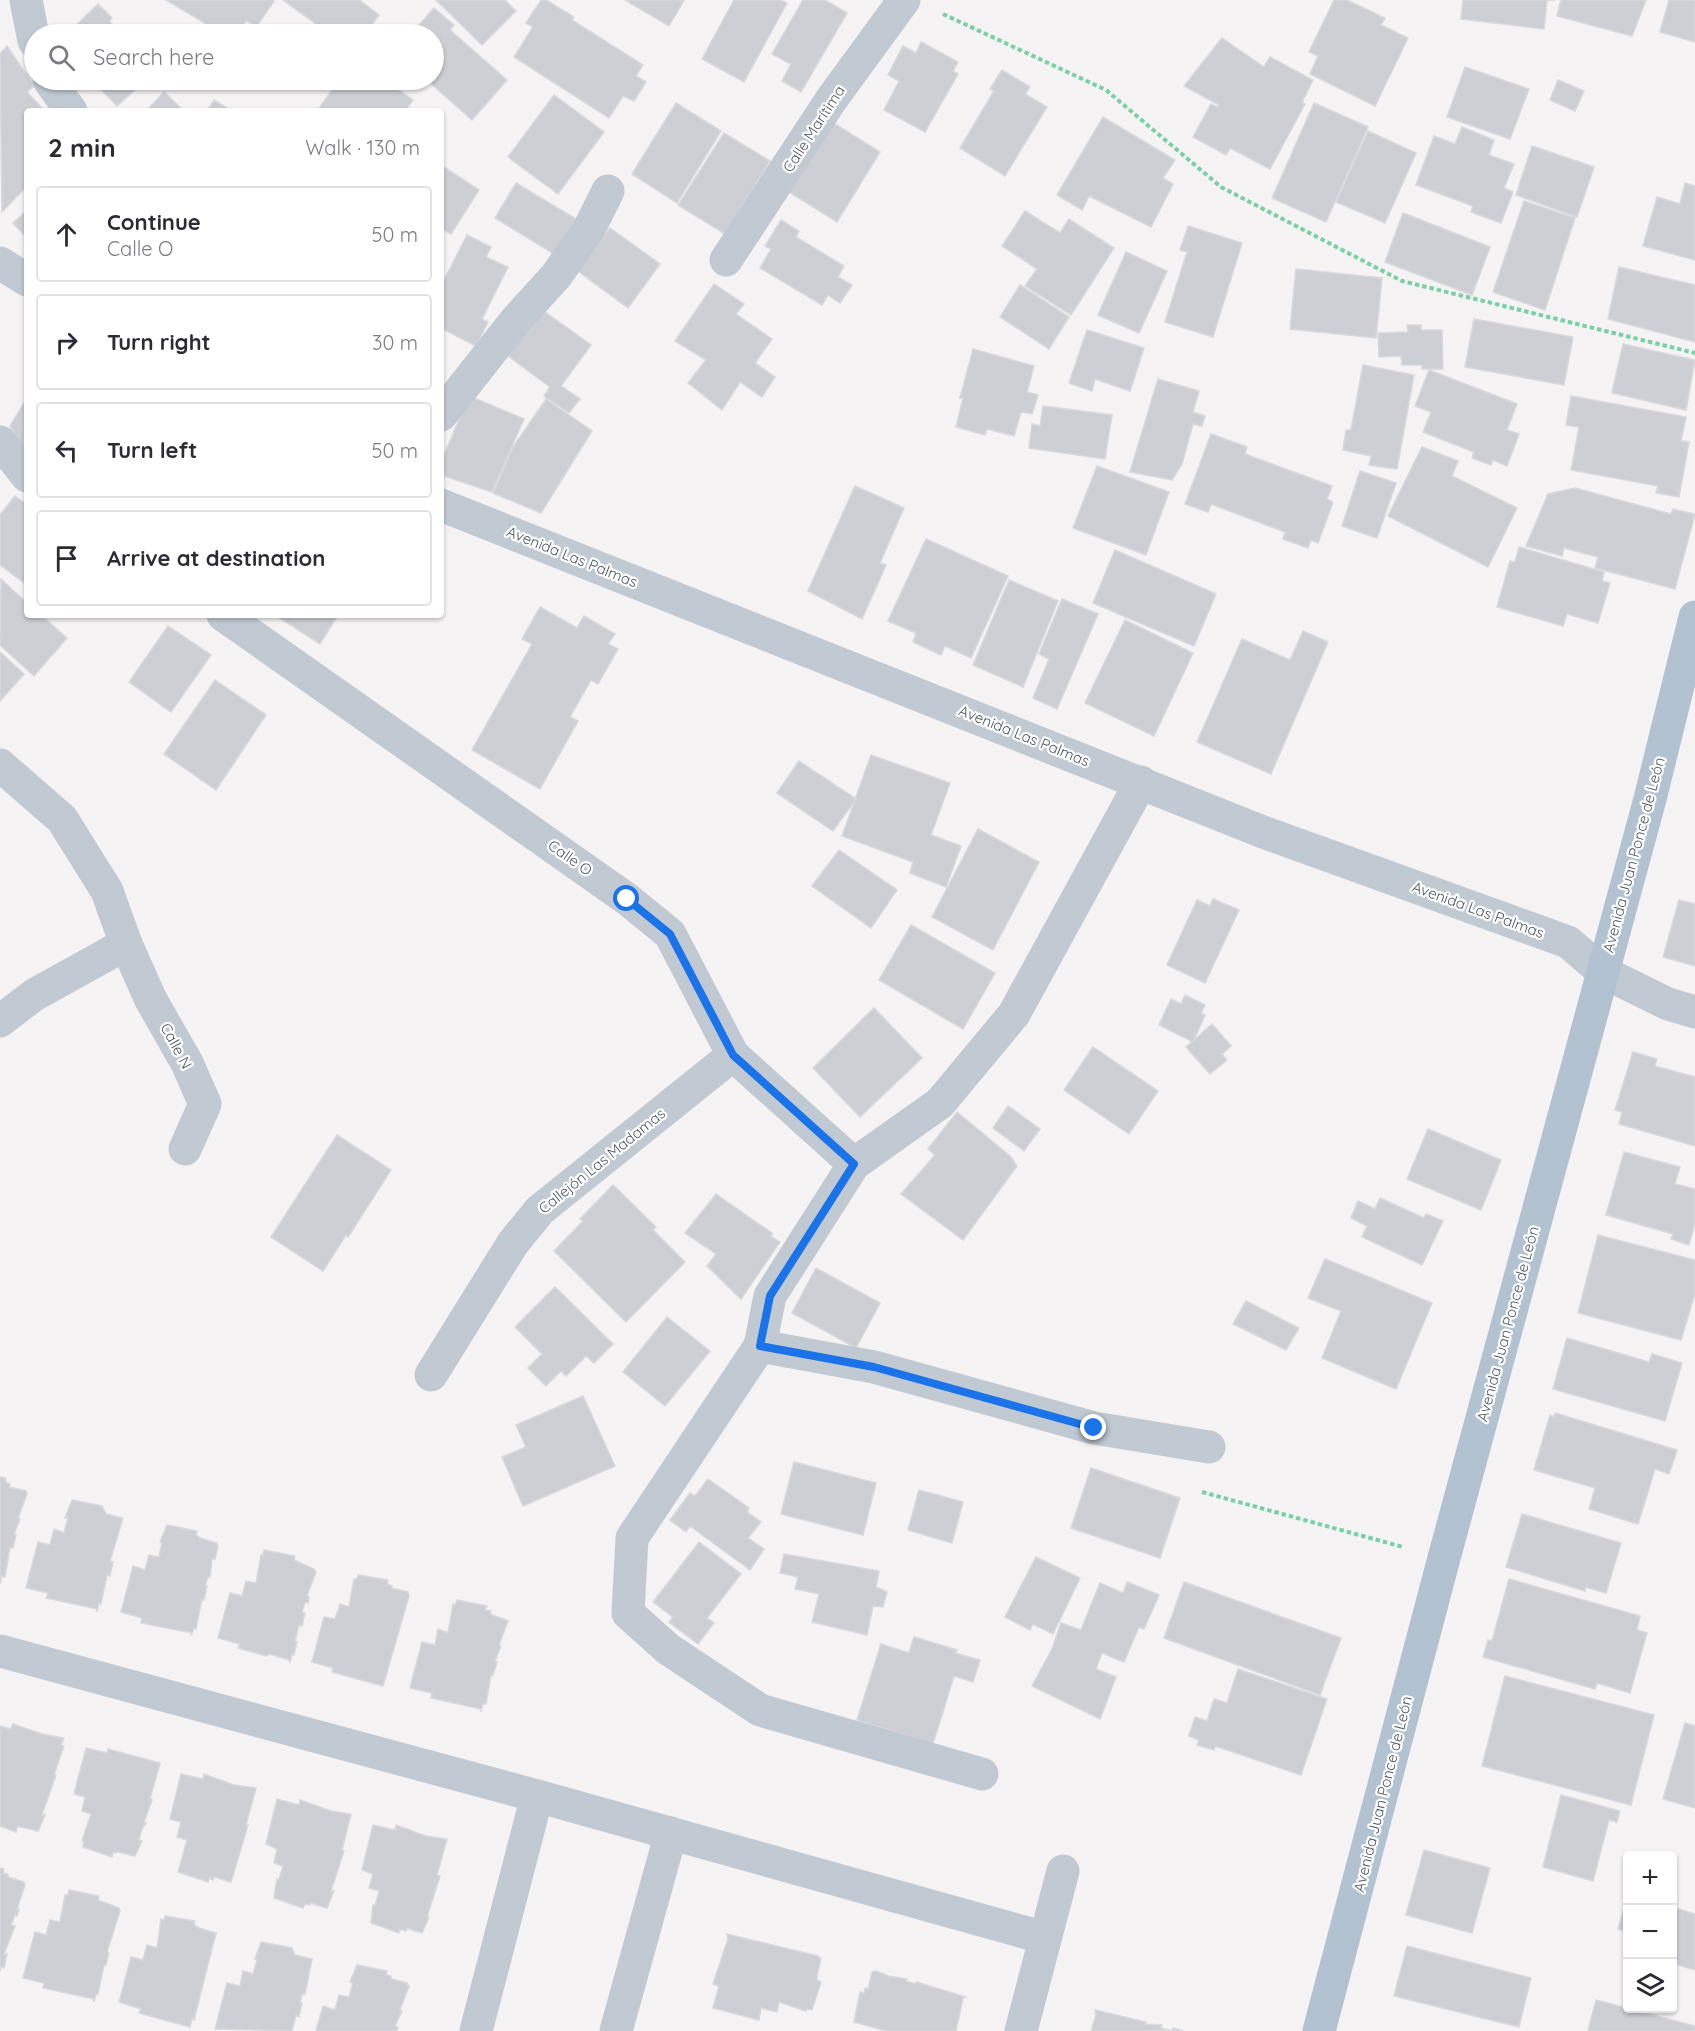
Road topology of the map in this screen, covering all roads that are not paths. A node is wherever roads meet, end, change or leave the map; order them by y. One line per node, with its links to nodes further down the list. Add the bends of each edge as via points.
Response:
1 (26, 0): 3 (street)
2 (904, 0): 7 (street, Calle Marítima, via 831,100)
3 (31, 24)
4 (56, 90): 5 (street)
5 (69, 108)
6 (608, 191): 10 (street, via 589,229 556,276)
7 (726, 260)
8 (0, 263): 9 (street)
9 (24, 278)
10 (444, 411)
11 (0, 442): 12 (street)
12 (24, 472)
13 (444, 506): 17 (street, Avenida Las Palmas)
14 (1695, 617): 19 (main road, Avenida Juan Ponce de León)
15 (227, 618): 22 (street, Calle O, via 627,899 670,934)
16 (0, 765): 18 (street, Calle N, via 62,819 107,891)
17 (1142, 782): 19 (street, Avenida Las Palmas, via 1263,832 1569,942); 24 (street, via 1014,1014 940,1103)
18 (126, 944): 21 (street, via 34,995); 23 (street, Calle N, via 205,1104)
19 (1603, 972): 20 (street, Avenida Las Palmas, via 1668,1004); 37 (main road, Avenida Juan Ponce de León)
20 (1695, 1012)
21 (0, 1021)
22 (733, 1055): 24 (street, Calle O); 26 (street, Callejón Las Madamas, via 540,1210 513,1243)
23 (185, 1149)
24 (854, 1164): 25 (street, via 770,1296)
25 (760, 1346): 27 (street, via 874,1367 1094,1428); 29 (street, via 632,1538 628,1613 668,1649 760,1710)
26 (431, 1375)
27 (1209, 1447)
28 (0, 1651): 30 (street)
29 (982, 1774)
30 (537, 1796): 31 (street); 34 (street)
31 (671, 1833): 33 (street); 35 (street)
32 (1063, 1871): 33 (street)
33 (1045, 1938): 36 (street)
34 (476, 2031)
35 (616, 2031)
36 (1021, 2031)
37 (1319, 2031)

